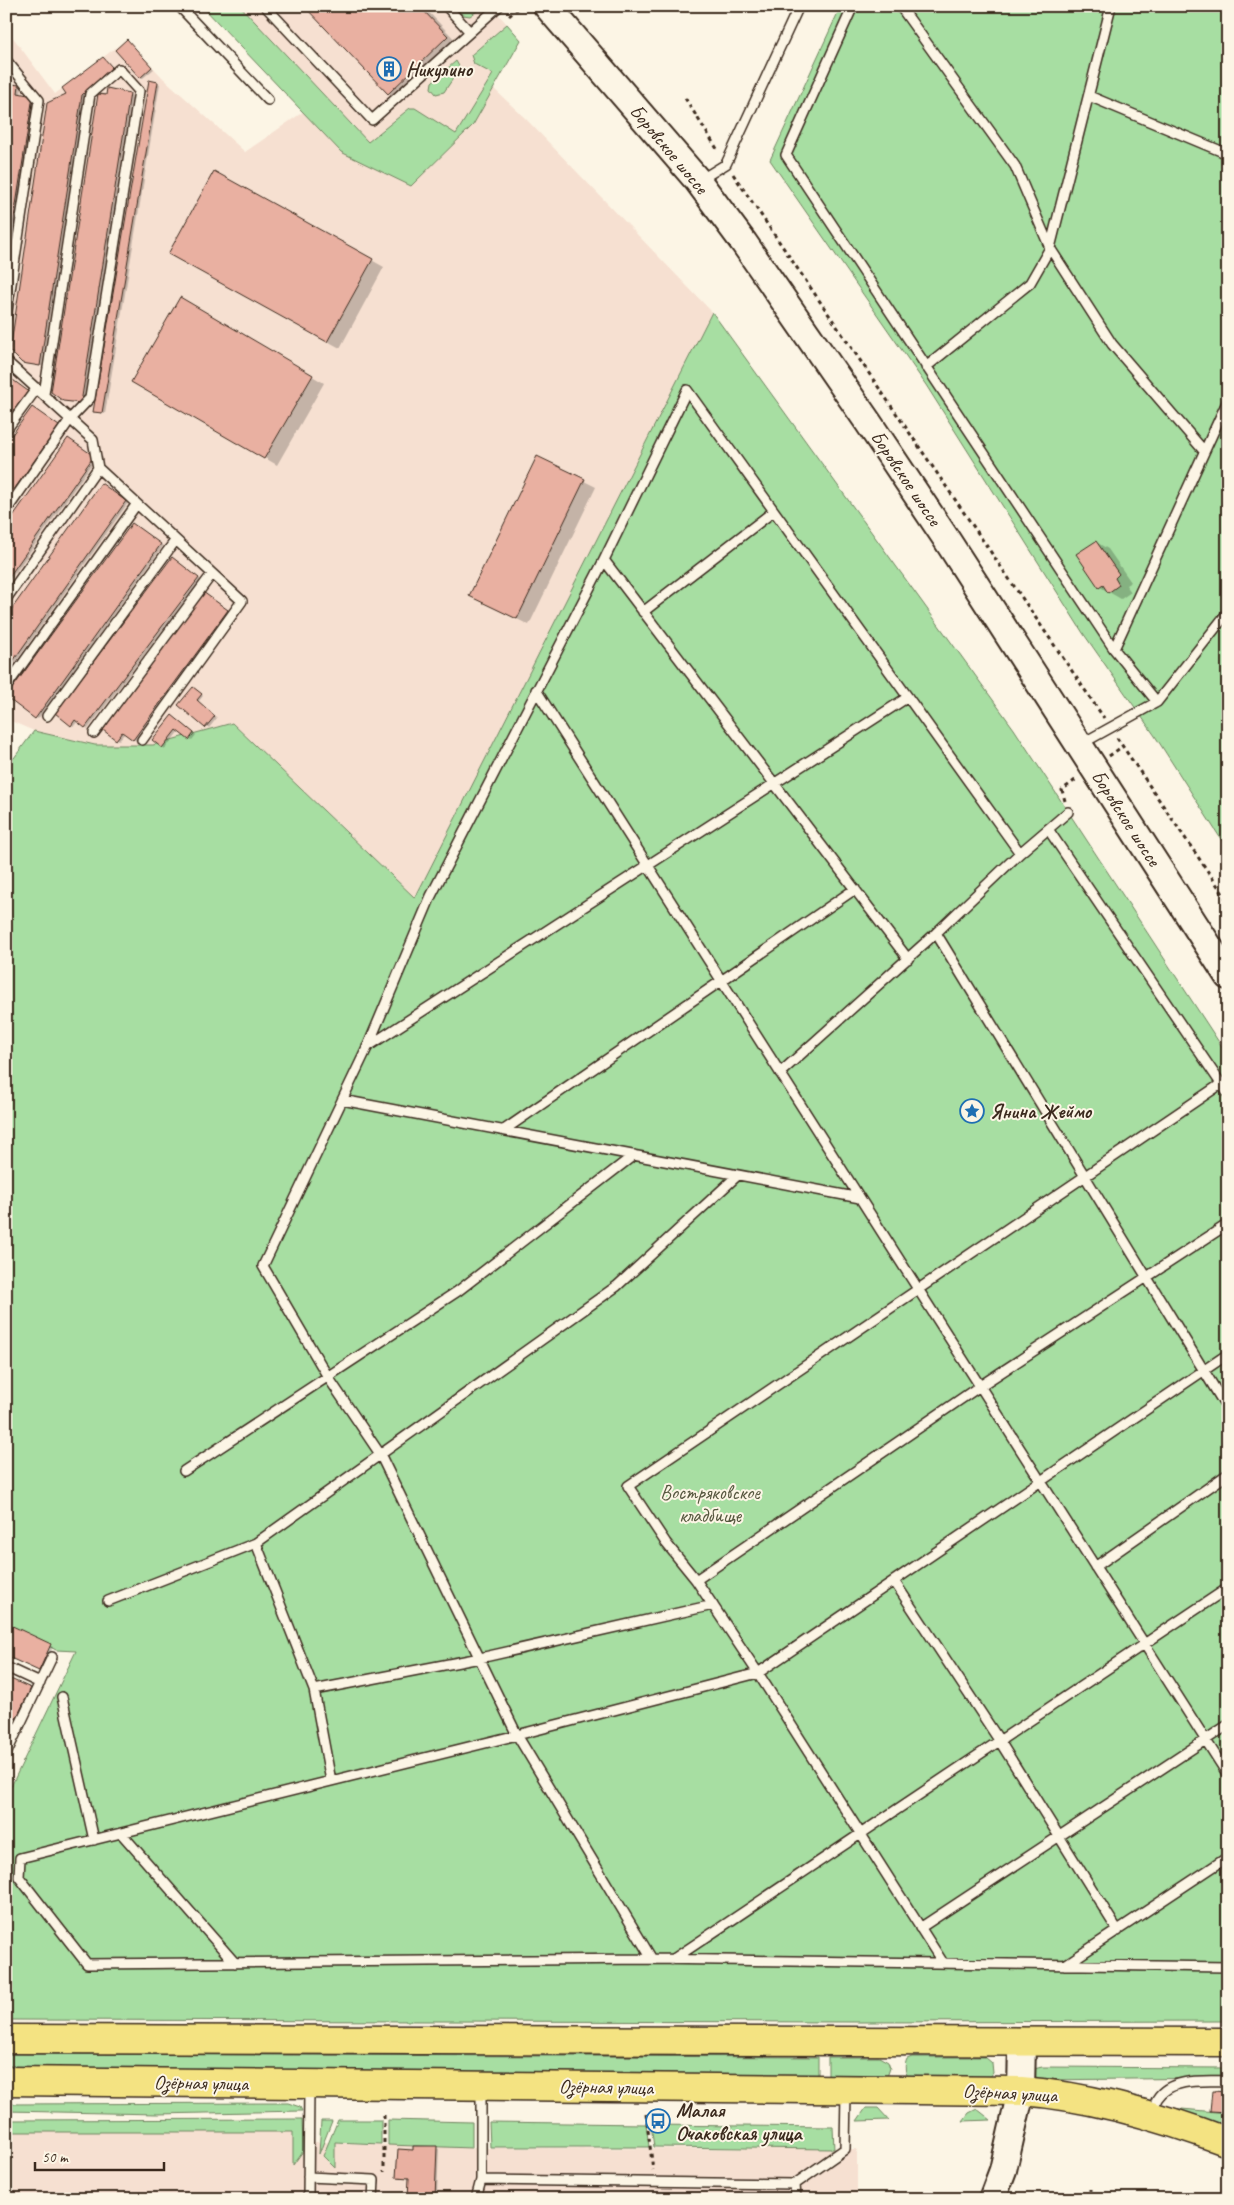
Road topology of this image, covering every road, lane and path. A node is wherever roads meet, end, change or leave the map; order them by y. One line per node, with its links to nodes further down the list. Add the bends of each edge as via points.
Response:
1 (179, 6): 14 (lane)
2 (265, 6): 10 (lane, via 372,120)
3 (446, 6): 10 (lane)
4 (499, 6): 10 (lane)
5 (547, 6): 17 (street, Боровское шоссе)
6 (799, 6): 16 (lane)
7 (853, 6): 21 (lane, via 786,155)
8 (900, 6): 18 (lane, via 1015,166)
9 (1111, 6): 12 (lane)
10 (470, 32)
11 (6, 60): 19 (lane, via 39,100)
12 (1089, 96): 15 (lane); 18 (lane)
13 (685, 98): 16 (path)
14 (268, 100)
15 (1228, 154)
16 (726, 164): 17 (lane); 44 (path)
17 (698, 181): 47 (street, Боровское шоссе, via 868,422)
18 (1050, 248): 21 (lane, via 1030,283); 27 (lane, via 1112,344)
19 (6, 317)
20 (6, 361): 22 (lane)
21 (926, 366): 38 (lane)
22 (37, 388): 23 (lane); 26 (lane)
23 (44, 394): 25 (lane); 25 (lane, via 90,94 118,69 139,91 90,398)
24 (1228, 400): 27 (lane)
25 (71, 418): 28 (lane, via 93,440); 30 (lane)
26 (6, 430)
27 (1204, 451): 38 (lane)
28 (98, 468): 29 (lane); 35 (lane)
29 (136, 505): 32 (lane); 39 (lane)
30 (6, 511)
31 (774, 511): 33 (lane, via 688,390); 36 (lane); 41 (lane)
32 (176, 541): 34 (lane); 43 (lane)
33 (604, 560): 36 (lane); 40 (lane)
34 (212, 574): 45 (lane); 46 (lane, via 242,601)
35 (6, 599)
36 (643, 612): 48 (lane)
37 (1228, 612): 42 (lane)
38 (1114, 650): 42 (lane)
39 (6, 687)
40 (536, 690): 52 (lane); 59 (lane, via 431,896)
41 (908, 697): 48 (lane); 51 (lane)
42 (1157, 702): 44 (lane)
43 (47, 716)
44 (1110, 728): 47 (lane); 54 (path)
45 (94, 733)
46 (142, 740)
47 (1079, 745): 57 (street, Боровское шоссе)
48 (774, 784): 52 (lane); 53 (lane)
49 (1068, 812): 50 (lane)
50 (1048, 829): 51 (lane); 61 (lane)
51 (1020, 853): 55 (lane)
52 (648, 865): 58 (lane); 59 (lane)
53 (855, 889): 56 (lane); 58 (lane)
54 (1228, 901)
55 (936, 933): 56 (lane); 67 (lane)
56 (908, 959): 60 (lane)
57 (1228, 976)
58 (722, 981): 60 (lane); 64 (lane)
59 (367, 1048): 63 (lane)
60 (780, 1073): 68 (lane)
61 (1221, 1084): 62 (lane); 67 (lane)
62 (1228, 1094)
63 (342, 1100): 64 (lane); 74 (lane, via 263,1266)
64 (504, 1130): 65 (lane)
65 (634, 1155): 66 (lane); 74 (lane, via 458,1291)
66 (738, 1175): 68 (lane); 77 (lane, via 617,1286)
67 (1085, 1176): 70 (lane); 71 (lane)
68 (860, 1198): 71 (lane)
69 (1228, 1224): 70 (lane)
70 (1146, 1277): 73 (lane); 75 (lane)
71 (918, 1289): 75 (lane); 83 (lane, via 628,1486 666,1544)
72 (1228, 1354): 73 (lane)
73 (1203, 1370): 76 (lane); 80 (lane)
74 (328, 1377): 77 (lane); 78 (lane)
75 (980, 1386): 80 (lane); 83 (lane)
76 (1228, 1410)
77 (380, 1454): 81 (lane); 90 (lane)
78 (184, 1471)
79 (1228, 1474): 82 (lane)
80 (1040, 1481): 82 (lane); 84 (lane)
81 (256, 1543): 86 (lane); 94 (lane)
82 (1095, 1567): 88 (lane)
83 (696, 1580): 87 (lane)
84 (894, 1581): 92 (lane); 100 (lane)
85 (1228, 1588): 88 (lane)
86 (108, 1602)
87 (713, 1605): 90 (lane); 92 (lane)
88 (1144, 1644): 100 (lane); 101 (lane)
89 (52, 1657): 93 (lane)
90 (480, 1658): 94 (lane); 99 (lane)
91 (6, 1667): 93 (lane)
92 (758, 1673): 99 (lane); 106 (lane)
93 (40, 1683): 98 (lane)
94 (314, 1690): 104 (lane)
95 (62, 1697): 108 (lane)
96 (6, 1724): 98 (lane)
97 (1228, 1725): 101 (lane)
98 (18, 1730): 102 (lane)
99 (517, 1736): 104 (lane); 112 (lane)
100 (999, 1740): 106 (lane); 107 (lane)
101 (1206, 1740): 103 (lane); 107 (lane)
102 (6, 1754)
103 (1228, 1775)
104 (331, 1781): 105 (lane)
105 (121, 1833): 108 (lane); 114 (lane)
106 (860, 1833): 110 (lane); 113 (lane)
107 (1060, 1836): 110 (lane); 111 (lane)
108 (94, 1840): 114 (lane, via 20,1858 19,1877 87,1964)
109 (1228, 1857): 111 (lane)
110 (920, 1928): 115 (lane)
111 (1118, 1931): 116 (lane)
112 (652, 1959): 113 (lane); 114 (lane)
113 (672, 1960): 115 (lane)
114 (236, 1963)
115 (943, 1963): 116 (lane)
116 (1065, 1965): 117 (lane)
117 (1228, 1967)
118 (6, 2039): 119 (main road)
119 (1022, 2042): 120 (main road); 126 (street)
120 (1228, 2042)
121 (6, 2081): 123 (main road, Озёрная улица)
122 (1228, 2081): 129 (lane, via 1196,2081 1165,2090 1157,2099)
123 (308, 2084): 124 (main road, Озёрная улица); 131 (lane)
124 (481, 2086): 125 (main road, Озёрная улица); 133 (lane)
125 (846, 2089): 126 (main road, Озёрная улица); 135 (lane, via 845,2149)
126 (1021, 2091): 129 (main road, Озёрная улица, via 1060,2094); 141 (street, via 1003,2170)
127 (646, 2114): 134 (path, via 654,2160)
128 (384, 2115): 132 (path, via 385,2180)
129 (1151, 2116): 130 (main road, Озёрная улица)
130 (1228, 2142)
131 (308, 2177): 132 (lane); 137 (lane)
132 (374, 2180): 138 (lane)
133 (481, 2180): 134 (lane); 139 (lane)
134 (653, 2182): 135 (lane)
135 (795, 2184): 140 (lane)
136 (1090, 2189): 142 (path)
137 (308, 2199)
138 (373, 2199)
139 (476, 2199)
140 (796, 2199)
141 (992, 2199)
142 (1090, 2199)

